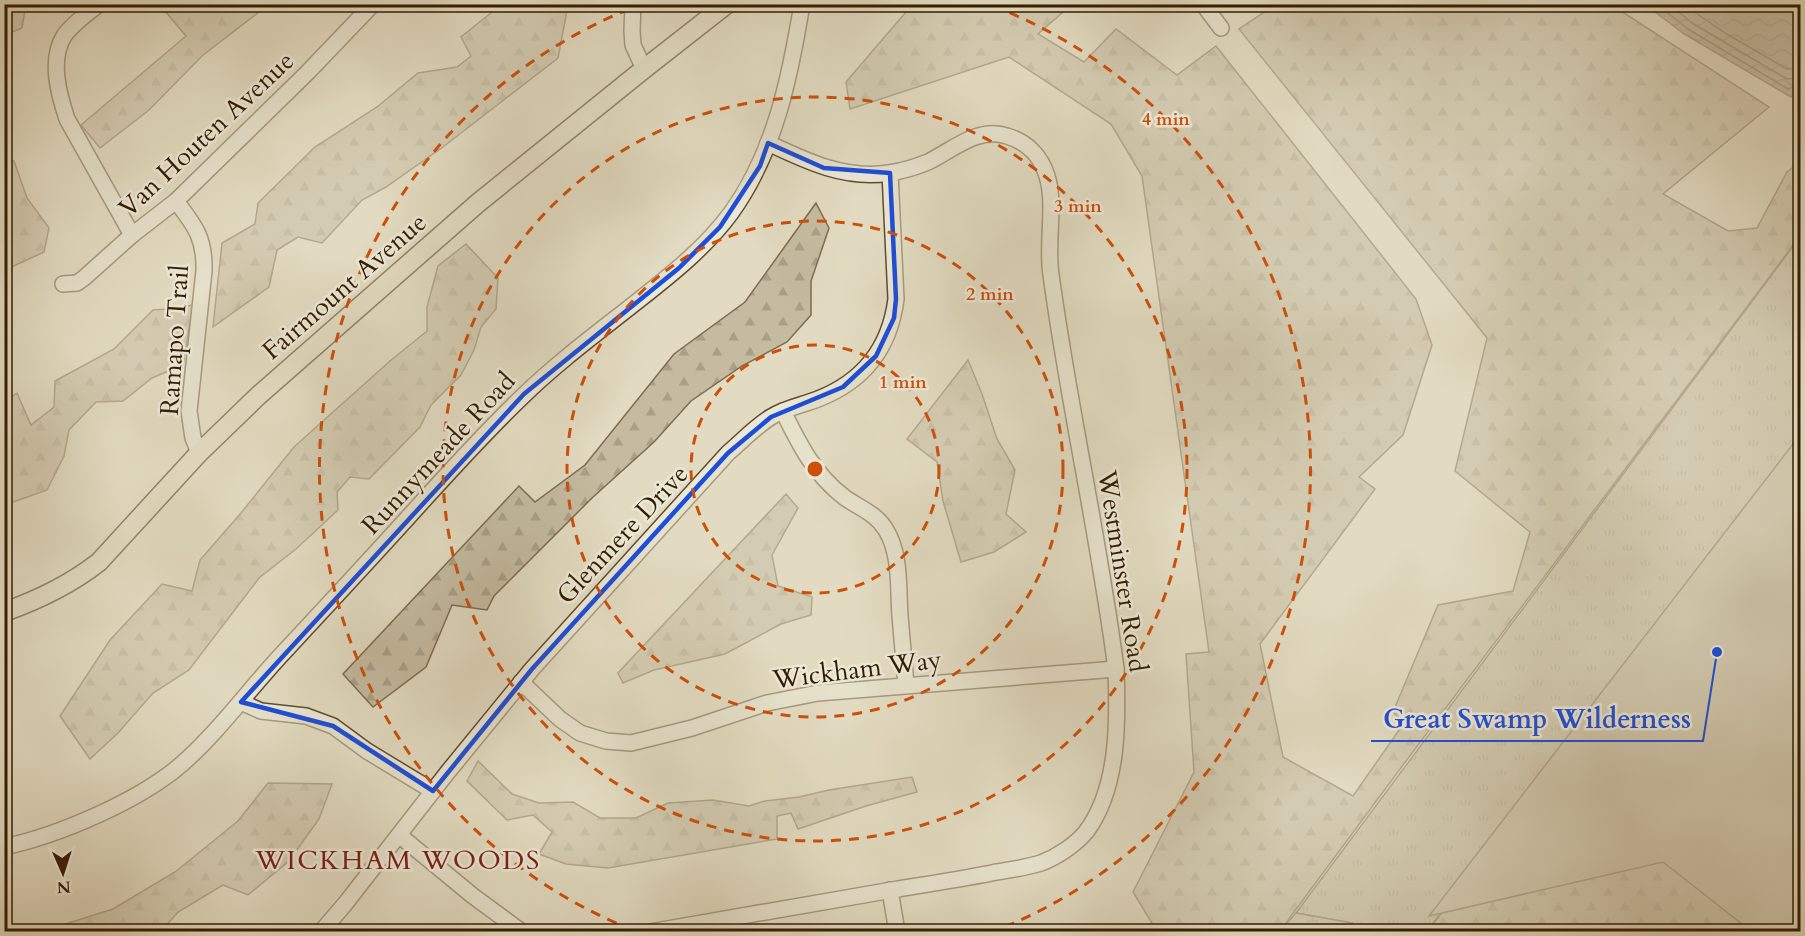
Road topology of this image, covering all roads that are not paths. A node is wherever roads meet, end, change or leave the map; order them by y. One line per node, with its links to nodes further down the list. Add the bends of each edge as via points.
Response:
1 (99, 4): 12 (street, via 63,37 56,61 57,75 67,119)
2 (373, 4): 11 (street, Van Houten Avenue)
3 (633, 4): 8 (street, via 633,45)
4 (728, 4): 8 (main road, Fairmount Avenue)
5 (802, 4): 9 (street, Runnymeade Road, via 789,76)
6 (1203, 4): 7 (street)
7 (1221, 28)
8 (644, 69): 15 (main road, Fairmount Avenue, via 451,226)
9 (768, 143): 10 (street, Westminster Road, via 824,168 858,174); 20 (street, Runnymeade Road, via 760,166 720,227 679,268 524,394)
10 (890, 173): 14 (street, Glenmere Drive, via 896,280 894,318 889,332 876,356 855,378 831,393); 17 (street, Westminster Road, via 928,162 975,137 996,134 1029,147 1043,166 1049,187 1050,274)
11 (176, 201): 12 (street, Van Houten Avenue); 15 (street, Ramapo Trail, via 193,223 205,254 189,411)
12 (132, 235): 13 (street, Van Houten Avenue, via 77,283)
13 (63, 284)
14 (783, 411): 18 (street, Glenmere Drive, via 728,453); 19 (street, via 812,465 845,498 881,522 892,541)
15 (199, 453): 16 (main road, Fairmount Avenue, via 99,562 65,585)
16 (4, 612)
17 (1116, 669): 19 (street, Wickham Way); 24 (street, Westminster Road, via 1118,716 1113,758 1096,817 1084,834 1058,855 1042,862)
18 (520, 682): 19 (street, Wickham Way, via 580,733 631,743 767,703 818,693); 21 (street, Glenmere Drive)
19 (906, 685)
20 (241, 702): 21 (street, via 261,711 306,716 333,726); 23 (street, Runnymeade Road, via 181,764 151,786 78,824)
21 (433, 791): 22 (street, Glenmere Drive)
22 (399, 835): 25 (street, Glenmere Drive); 26 (street)
23 (4, 847)
24 (890, 890): 27 (street, Westminster Road); 28 (street)
25 (321, 932)
26 (522, 932)
27 (650, 932)
28 (897, 932)

